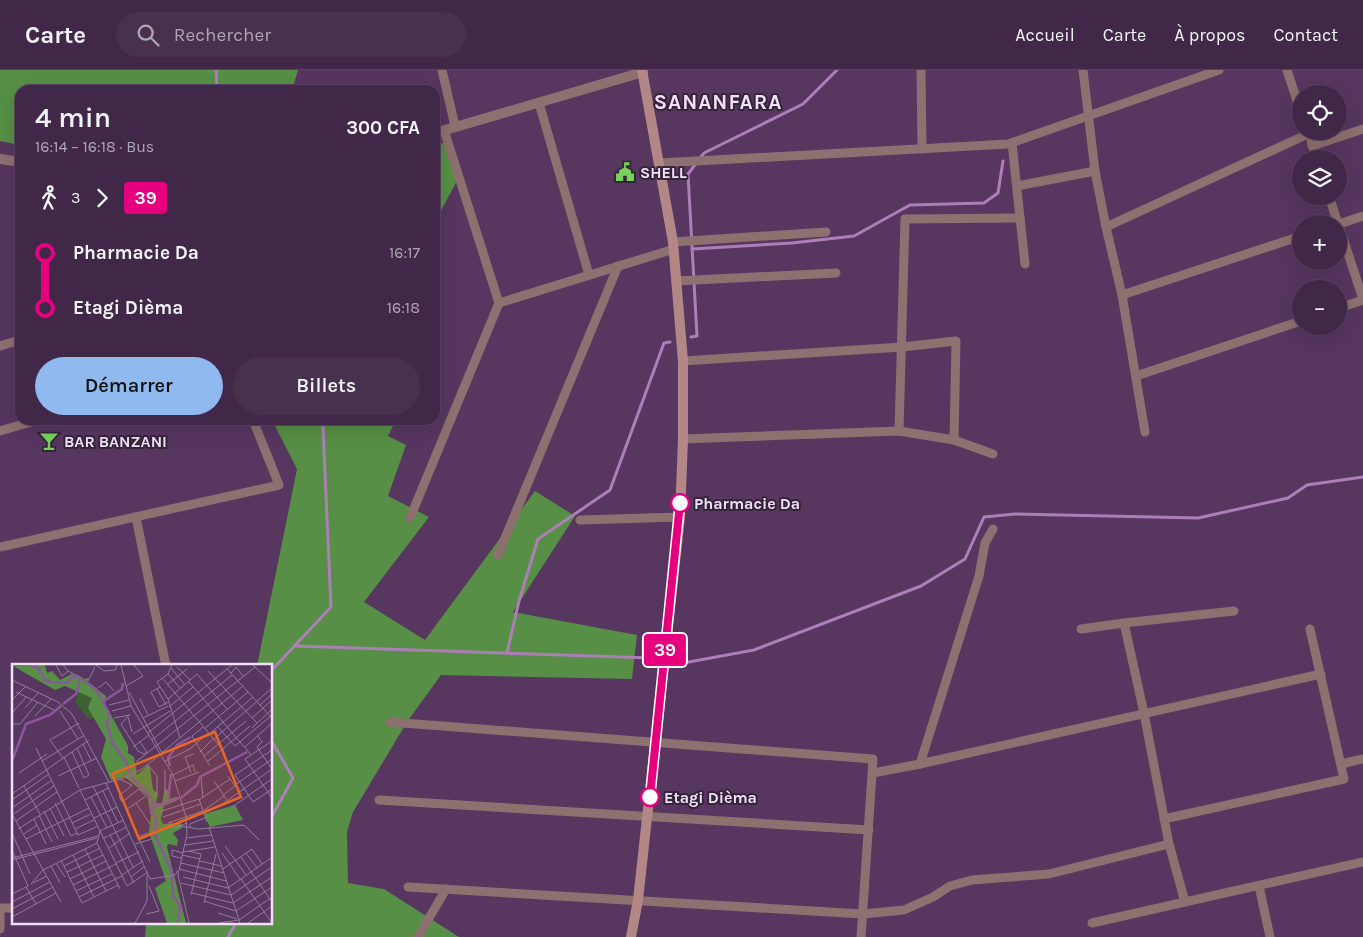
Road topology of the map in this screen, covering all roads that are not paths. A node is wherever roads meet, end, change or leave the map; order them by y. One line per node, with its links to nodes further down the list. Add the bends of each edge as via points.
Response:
1 (442, 70): 10 (street)
2 (921, 70): 17 (street)
3 (1084, 70): 9 (street)
4 (1219, 70): 9 (street)
5 (1287, 70): 7 (street)
6 (644, 71): 8 (street); 21 (main road)
7 (1292, 85)
8 (539, 103): 10 (street); 35 (street)
9 (1090, 115): 15 (street); 22 (street)
10 (455, 126): 12 (street)
11 (1363, 129): 16 (street)
12 (440, 131): 39 (street)
13 (1293, 140): 27 (street)
14 (1310, 140): 16 (street)
15 (1012, 143): 17 (street); 23 (street)
16 (1312, 146): 18 (street)
17 (922, 149): 21 (street)
18 (1314, 150)
19 (0, 160): 20 (street)
20 (15, 162)
21 (660, 163): 30 (main road)
22 (1095, 171): 23 (street); 27 (street)
23 (1017, 186): 25 (street)
24 (1363, 216): 26 (street)
25 (1020, 218): 32 (street); 44 (street, via 905,218)
26 (1347, 221)
27 (1106, 227): 37 (street)
28 (826, 232): 30 (street)
29 (1292, 239): 37 (street)
30 (674, 245): 33 (street); 36 (main road)
31 (1347, 249): 38 (street)
32 (1025, 264)
33 (618, 266): 35 (street); 61 (street)
34 (836, 273): 36 (street)
35 (589, 275): 39 (street)
36 (676, 281): 45 (main road)
37 (1122, 295): 46 (street)
38 (1363, 300): 40 (street)
39 (499, 303): 57 (street)
40 (1347, 305)
41 (1292, 324): 46 (street)
42 (15, 342): 43 (street)
43 (0, 346)
44 (902, 347): 45 (street); 50 (street); 53 (street, via 956,341)
45 (683, 361): 52 (main road)
46 (1136, 376): 51 (street)
47 (21, 425): 49 (street)
48 (255, 425): 55 (street, via 279,485)
49 (0, 431)
50 (899, 431): 52 (street); 53 (street)
51 (1145, 432)
52 (683, 439): 56 (main road)
53 (954, 440): 54 (street)
54 (993, 454)
55 (136, 517): 60 (street); 66 (street)
56 (680, 517): 58 (street); 70 (main road)
57 (410, 518)
58 (580, 520)
59 (993, 529): 72 (street, via 985,543 979,576)
60 (0, 547)
61 (498, 555)
62 (1234, 611): 63 (street)
63 (1124, 623): 64 (street); 68 (street)
64 (1082, 629)
65 (1310, 629): 67 (street)
66 (166, 664)
67 (1321, 674): 68 (street); 73 (street)
68 (1144, 713): 72 (street); 77 (street)
69 (390, 722): 70 (street)
70 (656, 742): 74 (street, via 873,759); 76 (main road)
71 (1363, 759): 73 (street)
72 (920, 764): 74 (street)
73 (1341, 764): 77 (street, via 1344,779)
74 (873, 773): 78 (street)
75 (380, 800): 76 (street)
76 (648, 817): 78 (street); 84 (main road)
77 (1164, 819): 79 (street)
78 (869, 830): 87 (street)
79 (1169, 844): 85 (street); 87 (street, via 1049,874 972,880 950,886 904,910)
80 (1363, 862): 81 (street)
81 (1259, 886): 85 (street); 93 (street)
82 (408, 887): 83 (street)
83 (446, 889): 84 (street); 90 (street)
84 (638, 900): 87 (street); 91 (main road)
85 (1184, 902): 88 (street)
86 (12, 908): 89 (street, via 0,908)
87 (863, 914): 92 (street)
88 (1092, 922)
89 (0, 929)
90 (418, 937)
91 (631, 937)
92 (861, 937)
93 (1270, 937)

